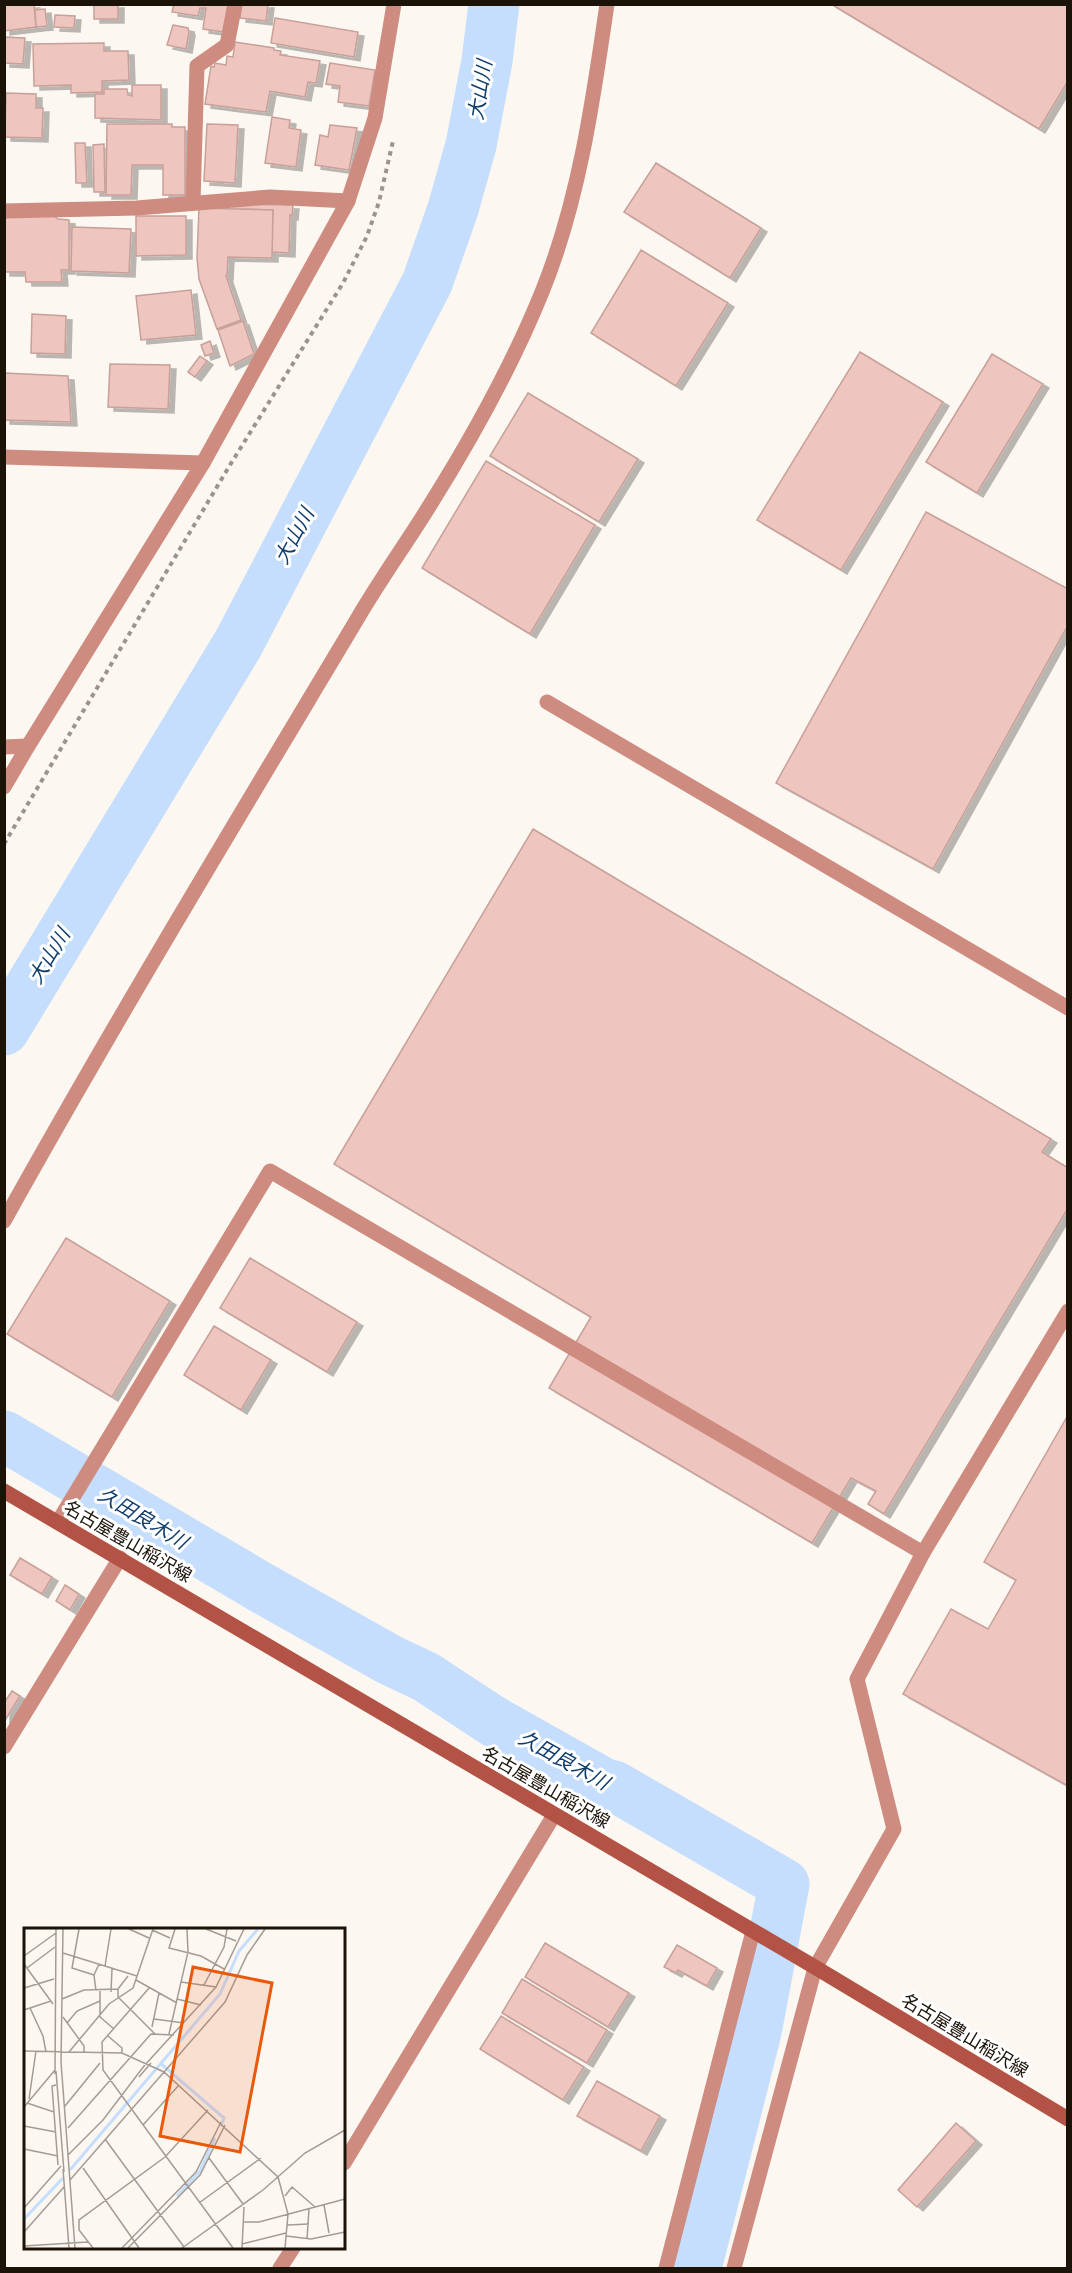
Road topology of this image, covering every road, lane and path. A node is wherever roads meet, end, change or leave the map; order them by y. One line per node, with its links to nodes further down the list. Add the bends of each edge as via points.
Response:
1 (234, 4): 5 (street, via 227,45 197,66)
2 (394, 4): 4 (street, via 375,118)
3 (607, 4): 14 (street, via 595,86 566,223 542,294 508,368 431,504 367,601 237,819)
4 (348, 201): 5 (street, via 270,197); 8 (street)
5 (193, 202): 6 (street, via 137,208)
6 (4, 211)
7 (4, 457): 8 (street)
8 (203, 463): 10 (street)
9 (547, 702): 13 (street)
10 (28, 746): 11 (street); 12 (street)
11 (4, 747)
12 (4, 787)
13 (1068, 1008)
14 (4, 1221)
15 (1068, 1311): 18 (street)
16 (4, 1491): 17 (main road, 名古屋豊山稲沢線)
17 (58, 1522): 18 (street, via 270,1171); 19 (main road, 名古屋豊山稲沢線)
18 (923, 1553): 23 (street, via 857,1679 894,1829)
19 (120, 1558): 20 (street); 21 (main road, 名古屋豊山稲沢線)
20 (4, 1747)
21 (554, 1815): 22 (main road, 名古屋豊山稲沢線); 25 (street)
22 (754, 1932): 23 (main road, 名古屋豊山稲沢線); 28 (street)
23 (814, 1967): 24 (main road, 名古屋豊山稲沢線); 29 (street)
24 (1068, 2119)
25 (345, 2161)
26 (291, 2249): 27 (street)
27 (280, 2268)
28 (666, 2268)
29 (734, 2268)

